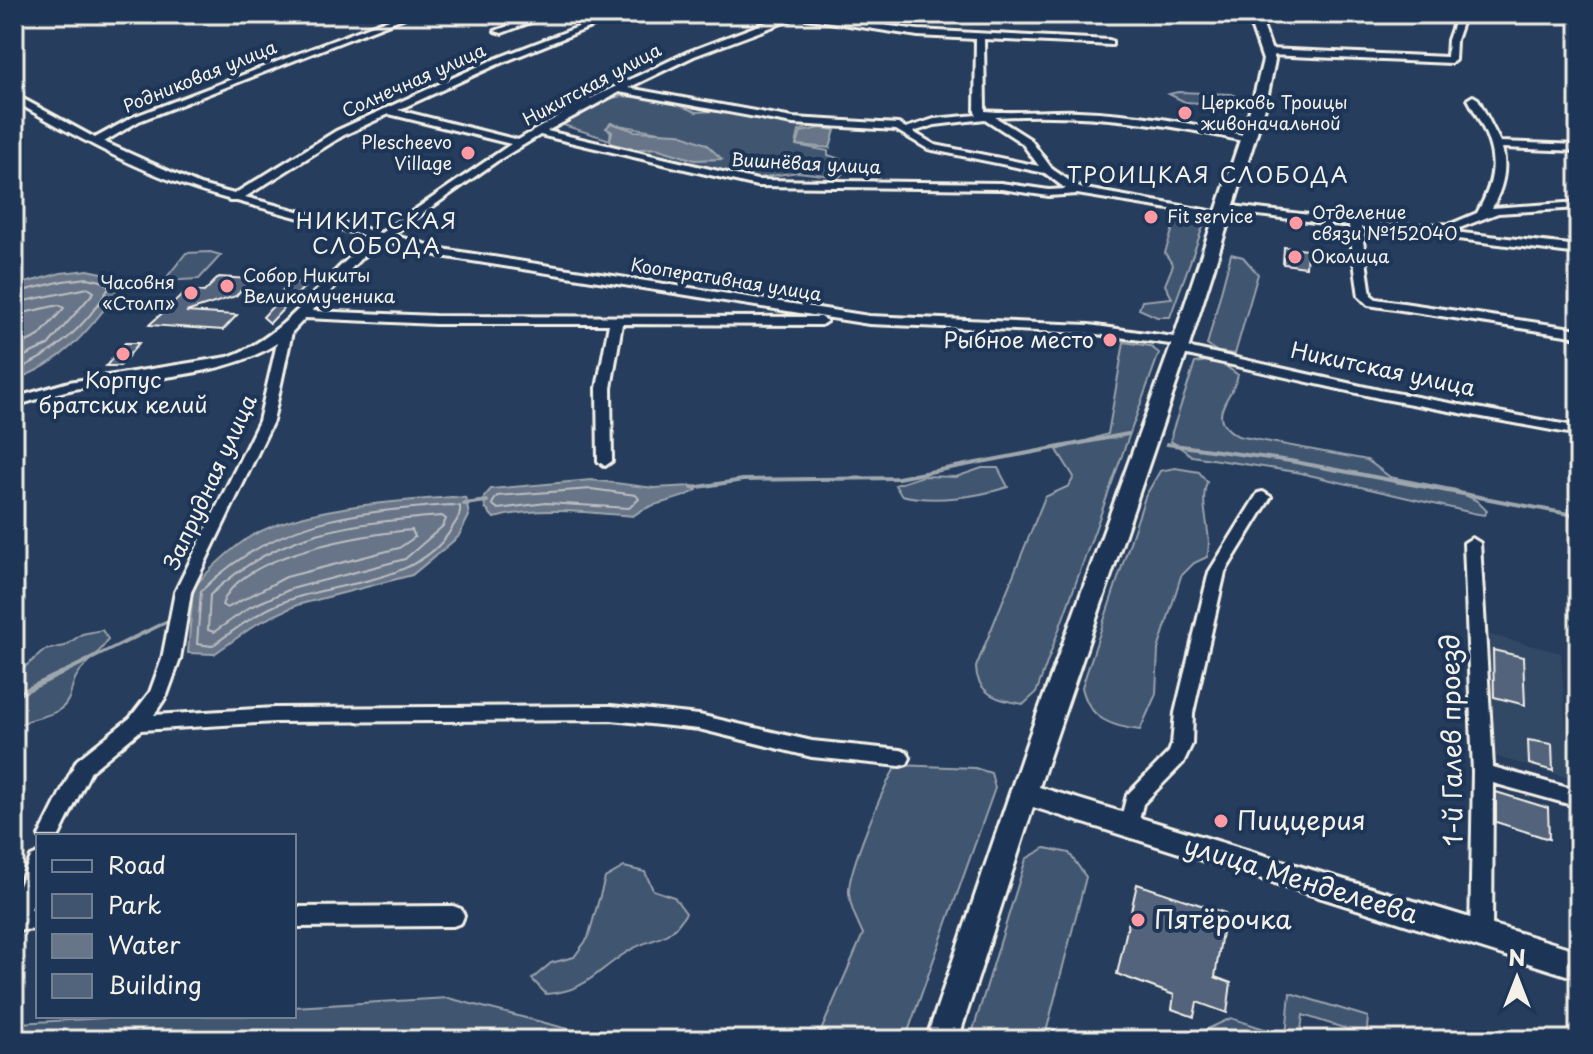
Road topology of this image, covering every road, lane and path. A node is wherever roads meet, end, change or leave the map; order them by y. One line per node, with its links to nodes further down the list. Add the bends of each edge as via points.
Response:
1 (409, 14): 19 (street, Родниковая улица, via 136,119)
2 (548, 14): 7 (street)
3 (619, 14): 14 (street, Солнечная улица)
4 (1253, 14): 10 (main road)
5 (1461, 14): 10 (street, via 1451,60)
6 (793, 15): 8 (street); 11 (street, Никитская улица, via 701,50)
7 (499, 31)
8 (980, 36): 9 (street); 15 (street, via 977,99)
9 (1109, 43)
10 (1268, 52): 18 (main road, via 1268,74)
11 (620, 89): 16 (street, Вишнёвая улица, via 793,121 887,125); 17 (street, Никитская улица)
12 (14, 97): 19 (street, Кооперативная улица)
13 (1473, 99): 21 (street)
14 (389, 111): 20 (street); 25 (street, Солнечная улица, via 315,146)
15 (983, 116): 16 (street, Вишнёвая улица); 18 (street, Вишнёвая улица, via 1045,113 1174,122); 23 (street, via 1026,141)
16 (905, 131): 23 (street, via 932,147)
17 (538, 132): 20 (street, Никитская улица); 24 (street, Вишнёвая улица, via 757,183)
18 (1247, 139): 27 (main road)
19 (96, 142): 25 (street, Кооперативная улица)
20 (520, 143): 31 (street, Никитская улица)
21 (1498, 145): 22 (street); 28 (street, via 1500,185)
22 (1579, 148)
23 (1048, 171): 24 (street)
24 (1077, 191): 27 (street)
25 (233, 199): 31 (street, Кооперативная улица)
26 (1579, 205): 28 (street, via 1496,210)
27 (1222, 212): 29 (street); 38 (main road)
28 (1482, 216): 30 (street, via 1453,227)
29 (1355, 226): 30 (street); 37 (street, via 1365,296 1372,302)
30 (1403, 229): 32 (street)
31 (379, 238): 33 (street); 35 (street, Кооперативная улица)
32 (1579, 250)
33 (302, 314): 34 (street); 36 (street)
34 (616, 320): 35 (street); 41 (street, via 604,388)
35 (869, 320): 38 (street, Кооперативная улица, via 1089,329)
36 (286, 331): 39 (street, via 231,361 69,386); 44 (street, Запрудная улица, via 266,421 180,608 158,695)
37 (1579, 333)
38 (1180, 346): 40 (street, Никитская улица, via 1379,394); 47 (main road)
39 (17, 404)
40 (1579, 431)
41 (605, 461)
42 (1263, 497): 49 (street, via 1217,572 1184,713 1182,744 1134,801)
43 (1472, 543): 46 (street, 1-й Галев проезд)
44 (137, 723): 45 (street, via 275,715 611,713 699,722 812,749); 50 (street, Запрудная улица, via 84,766)
45 (900, 758)
46 (1483, 772): 48 (street); 55 (street, 1-й Галев проезд)
47 (1023, 793): 49 (main road, улица Менделеева); 57 (main road)
48 (1579, 799)
49 (1129, 826): 55 (main road, улица Менделеева)
50 (50, 834)
51 (36, 869): 54 (street)
52 (453, 916): 53 (street)
53 (296, 917)
54 (20, 921)
55 (1481, 935): 56 (main road, улица Менделеева)
56 (1579, 965)
57 (942, 1040)

